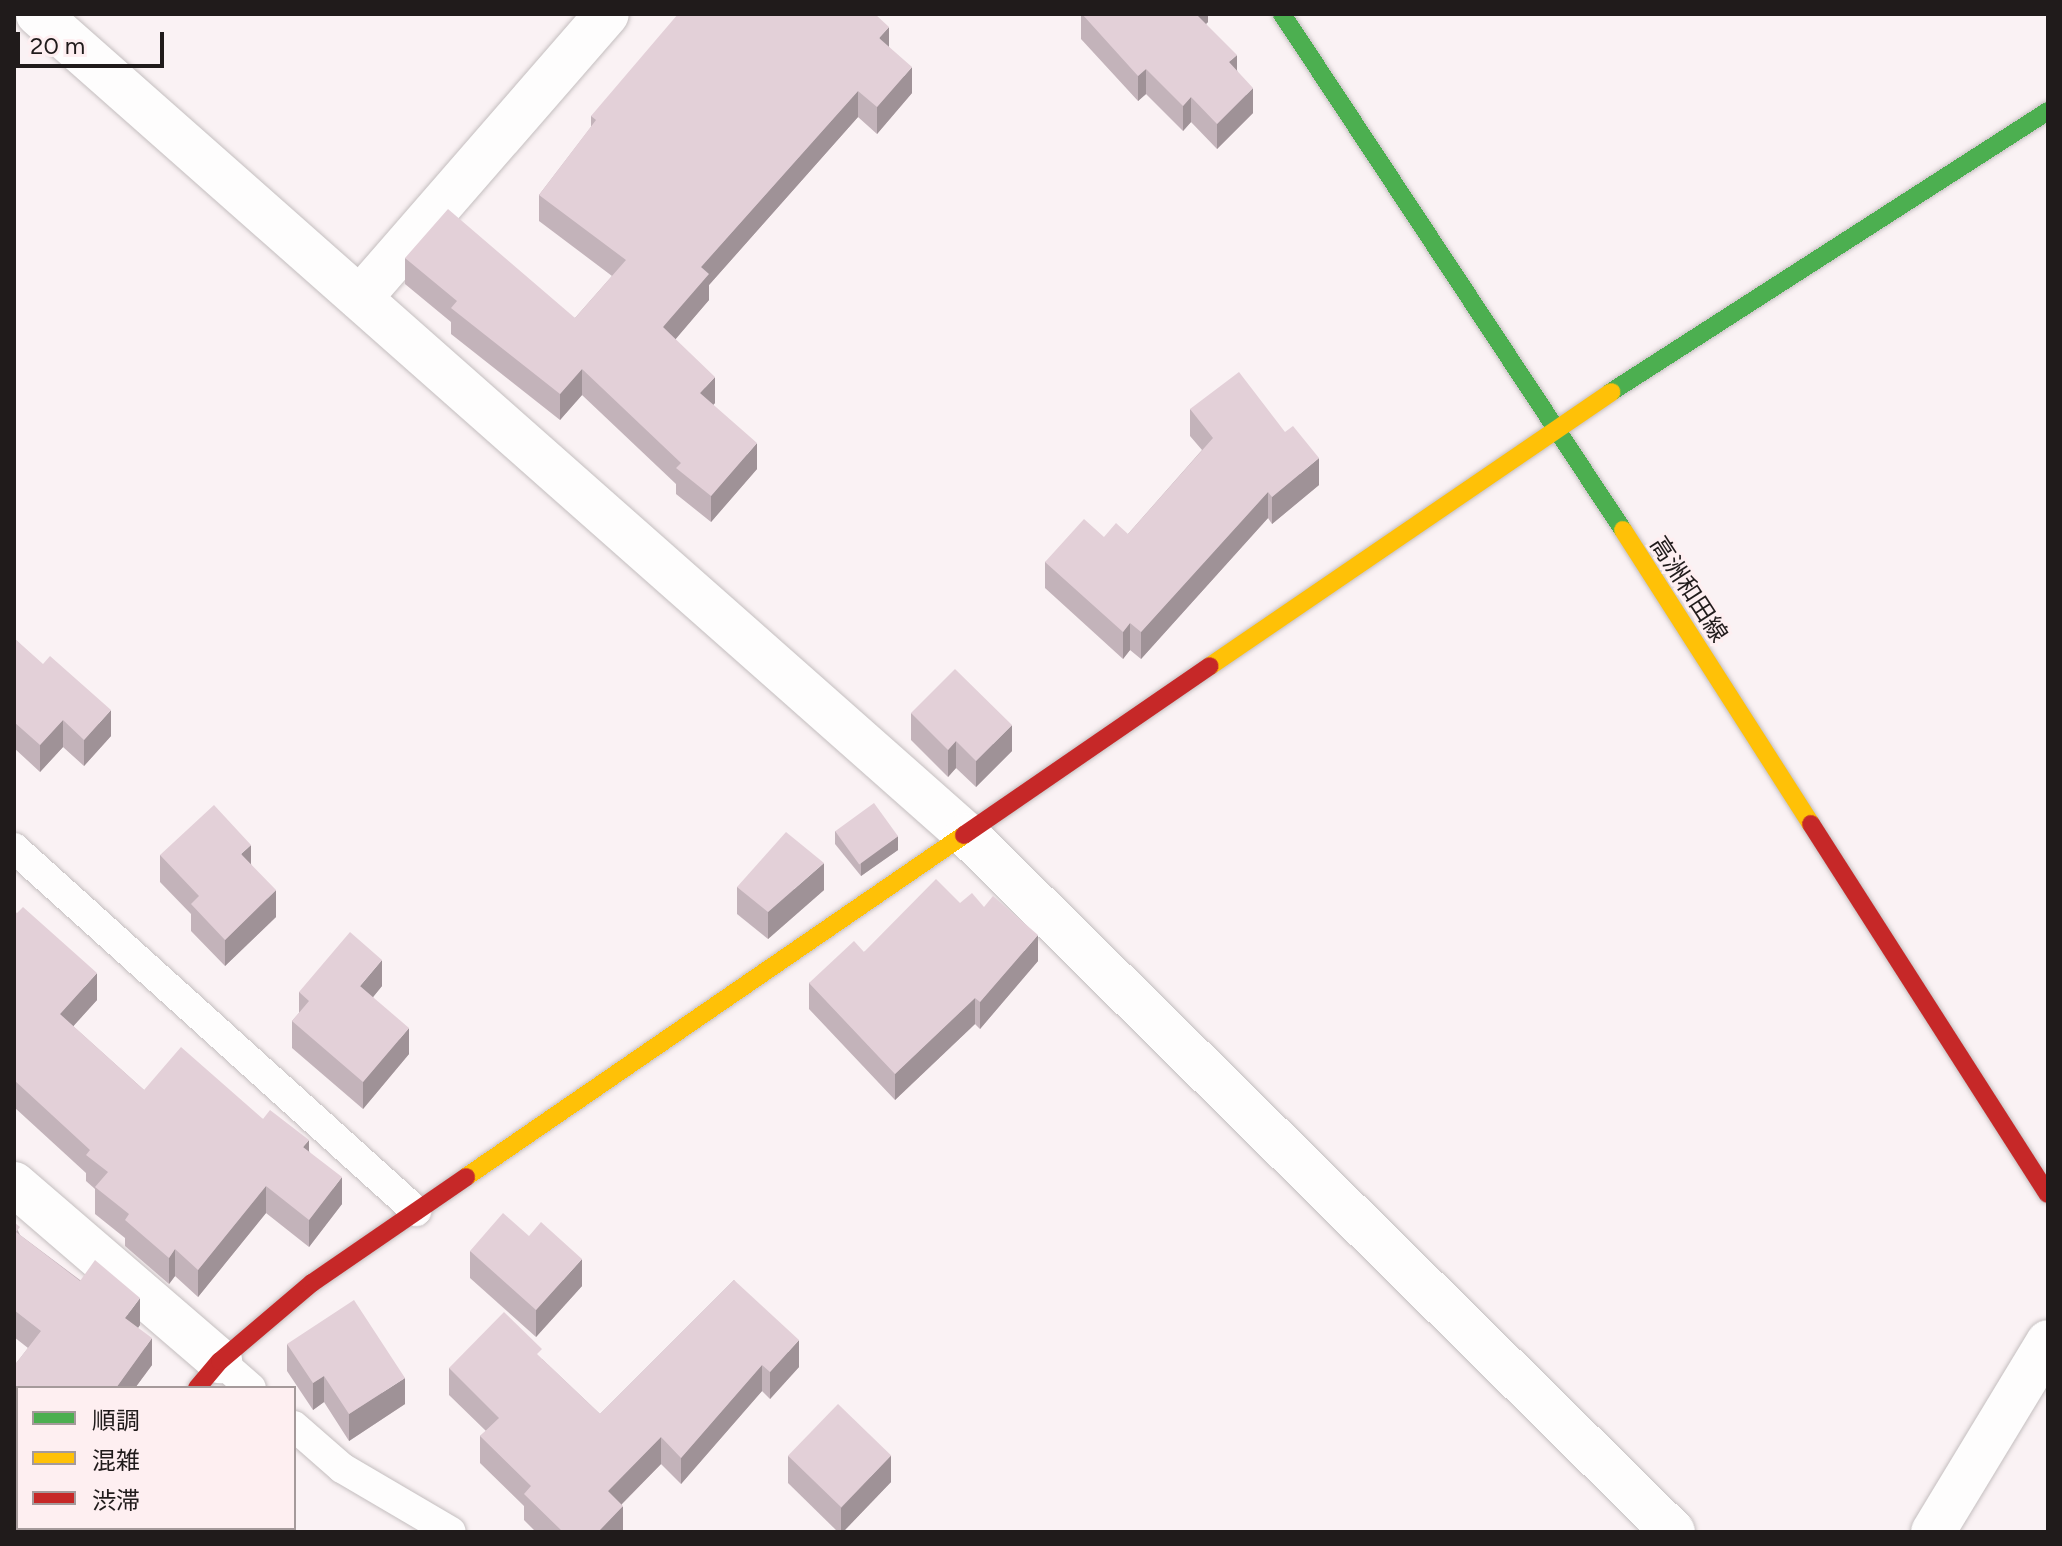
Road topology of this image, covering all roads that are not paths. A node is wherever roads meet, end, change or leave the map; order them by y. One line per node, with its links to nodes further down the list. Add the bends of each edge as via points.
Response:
1 (38, 14): 5 (street)
2 (607, 14): 5 (street)
3 (1282, 14): 6 (street, 高洲和田線)
4 (2048, 111): 6 (street)
5 (360, 298): 7 (street)
6 (1557, 427): 7 (street); 10 (street, 高洲和田線)
7 (967, 835): 11 (street); 16 (street)
8 (14, 848): 11 (lane)
9 (14, 1184): 13 (street)
10 (2048, 1194)
11 (416, 1211): 13 (street, via 312,1283)
12 (2048, 1342): 17 (street)
13 (223, 1379)
14 (296, 1428): 15 (lane, via 342,1468)
15 (451, 1532)
16 (1673, 1532)
17 (1933, 1532)

